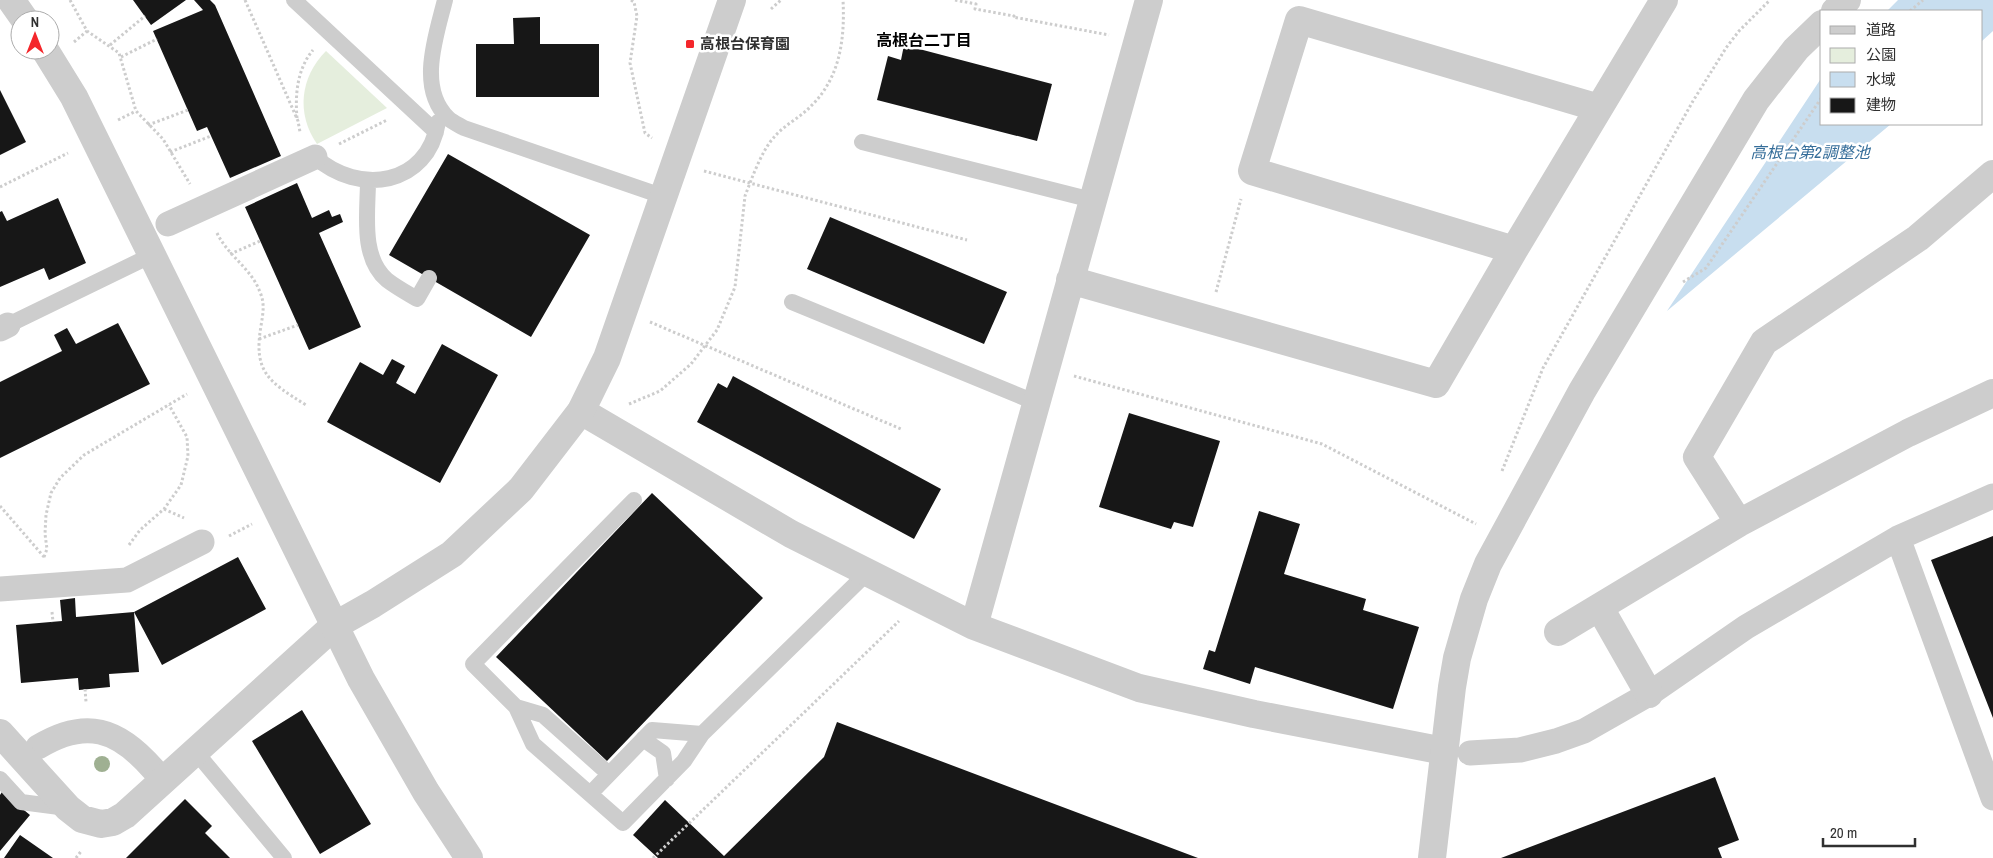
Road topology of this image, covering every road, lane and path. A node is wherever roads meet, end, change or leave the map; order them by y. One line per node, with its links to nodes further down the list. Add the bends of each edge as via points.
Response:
1 (245, 0): 34 (path)
2 (294, 0): 21 (lane)
3 (445, 0): 28 (lane, via 432,65 431,82)
4 (732, 0): 49 (street)
5 (781, 0): 14 (path)
6 (843, 0): 47 (path, via 844,22 833,78 812,106 775,136)
7 (955, 0): 20 (path, via 976,4 975,9)
8 (1148, 0): 50 (street)
9 (1664, 0): 30 (street)
10 (1770, 0): 75 (path, via 1739,31 1692,101 1543,368)
11 (1847, 0): 15 (street)
12 (1924, 0): 16 (path)
13 (633, 1): 38 (path, via 637,16 630,63 645,133)
14 (771, 9)
15 (1836, 10)
16 (1911, 10)
17 (145, 16): 24 (path)
18 (1820, 26): 98 (street, via 1796,49 1756,100 1582,391 1488,564 1464,628 1452,687)
19 (87, 31): 23 (path)
20 (1110, 35)
21 (332, 36): 29 (lane); 34 (path, via 317,45 303,68 296,101)
22 (157, 39): 25 (path)
23 (72, 44)
24 (110, 45)
25 (121, 57)
26 (51, 60): 56 (street, via 74,96)
27 (1820, 100): 59 (path, via 1706,268)
28 (436, 103): 36 (lane); 49 (lane, via 448,119 464,128)
29 (410, 108): 36 (lane); 42 (path)
30 (1599, 108): 44 (street, via 1299,20); 54 (street)
31 (188, 110): 35 (path)
32 (136, 111): 33 (path)
33 (116, 121)
34 (298, 121): 42 (path, via 302,139)
35 (148, 125)
36 (436, 132): 46 (lane, via 432,147 415,168 385,180)
37 (211, 136): 40 (path)
38 (653, 139)
39 (862, 142): 50 (lane)
40 (170, 152)
41 (68, 153): 48 (path)
42 (315, 157): 46 (lane, via 335,172); 51 (street)
43 (700, 170): 47 (path)
44 (1252, 170): 54 (street); 61 (path, via 1244,188)
45 (1993, 174): 78 (street, via 1918,238 1764,342 1697,458)
46 (368, 180): 57 (lane, via 368,243 374,263 386,280 417,299)
47 (750, 183): 52 (path); 66 (path, via 745,196 735,287 717,330)
48 (0, 187)
49 (662, 196): 73 (street, via 607,358)
50 (1092, 200): 58 (street)
51 (168, 224)
52 (967, 240)
53 (260, 241): 55 (path)
54 (1514, 250): 61 (street, via 1436,384)
55 (230, 254)
56 (152, 255): 64 (lane); 88 (street)
57 (429, 278)
58 (1070, 280): 61 (street); 67 (street)
59 (1680, 284)
60 (792, 302): 70 (lane)
61 (1208, 319)
62 (649, 322): 66 (path)
63 (298, 325): 65 (path)
64 (4, 327)
65 (259, 339)
66 (706, 345): 72 (path, via 691,364 660,391 630,404); 74 (path)
67 (1046, 368): 70 (street); 79 (path, via 1322,444)
68 (1993, 393): 78 (street, via 1908,433)
69 (187, 394): 71 (path)
70 (1037, 403): 89 (street)
71 (169, 404): 82 (path, via 84,455 60,478 46,515 47,548); 84 (path, via 186,437 188,456 183,478 164,509 140,530 128,546 124,561)
72 (622, 404)
73 (581, 411): 83 (street, via 791,534); 88 (street, via 521,489 452,554)
74 (901, 429)
75 (1499, 479)
76 (1993, 496): 80 (street)
77 (634, 500): 92 (lane, via 473,664)
78 (1739, 523): 86 (street)
79 (1478, 525)
80 (1898, 538): 91 (street, via 1746,627); 104 (street)
81 (202, 542): 84 (street)
82 (44, 557)
83 (867, 573): 89 (street); 94 (lane)
84 (127, 580): 85 (street)
85 (0, 589)
86 (1600, 608): 90 (street); 91 (street)
87 (900, 620): 108 (path)
88 (334, 626): 97 (street); 107 (street, via 422,784)
89 (974, 626): 98 (street, via 1139,688 1254,714)
90 (1558, 632)
91 (1649, 694): 98 (street, via 1584,730 1556,741 1520,750)
92 (516, 707): 100 (lane, via 543,715); 103 (lane, via 533,744)
93 (0, 732): 105 (street)
94 (702, 734): 95 (lane, via 652,730); 102 (lane)
95 (643, 739): 100 (lane); 102 (lane, via 663,753)
96 (38, 747): 99 (street, via 53,738 89,730 123,740)
97 (195, 751): 105 (street, via 125,815 113,822 101,824 82,819); 106 (lane)
98 (1457, 752): 109 (street)
99 (153, 769)
100 (609, 774): 103 (lane)
101 (0, 778): 105 (lane, via 21,802)
102 (667, 779): 103 (lane, via 623,823)
103 (590, 794)
104 (1993, 798)
105 (68, 808)
106 (284, 858)
107 (469, 858)
108 (653, 858)
109 (1432, 858)

